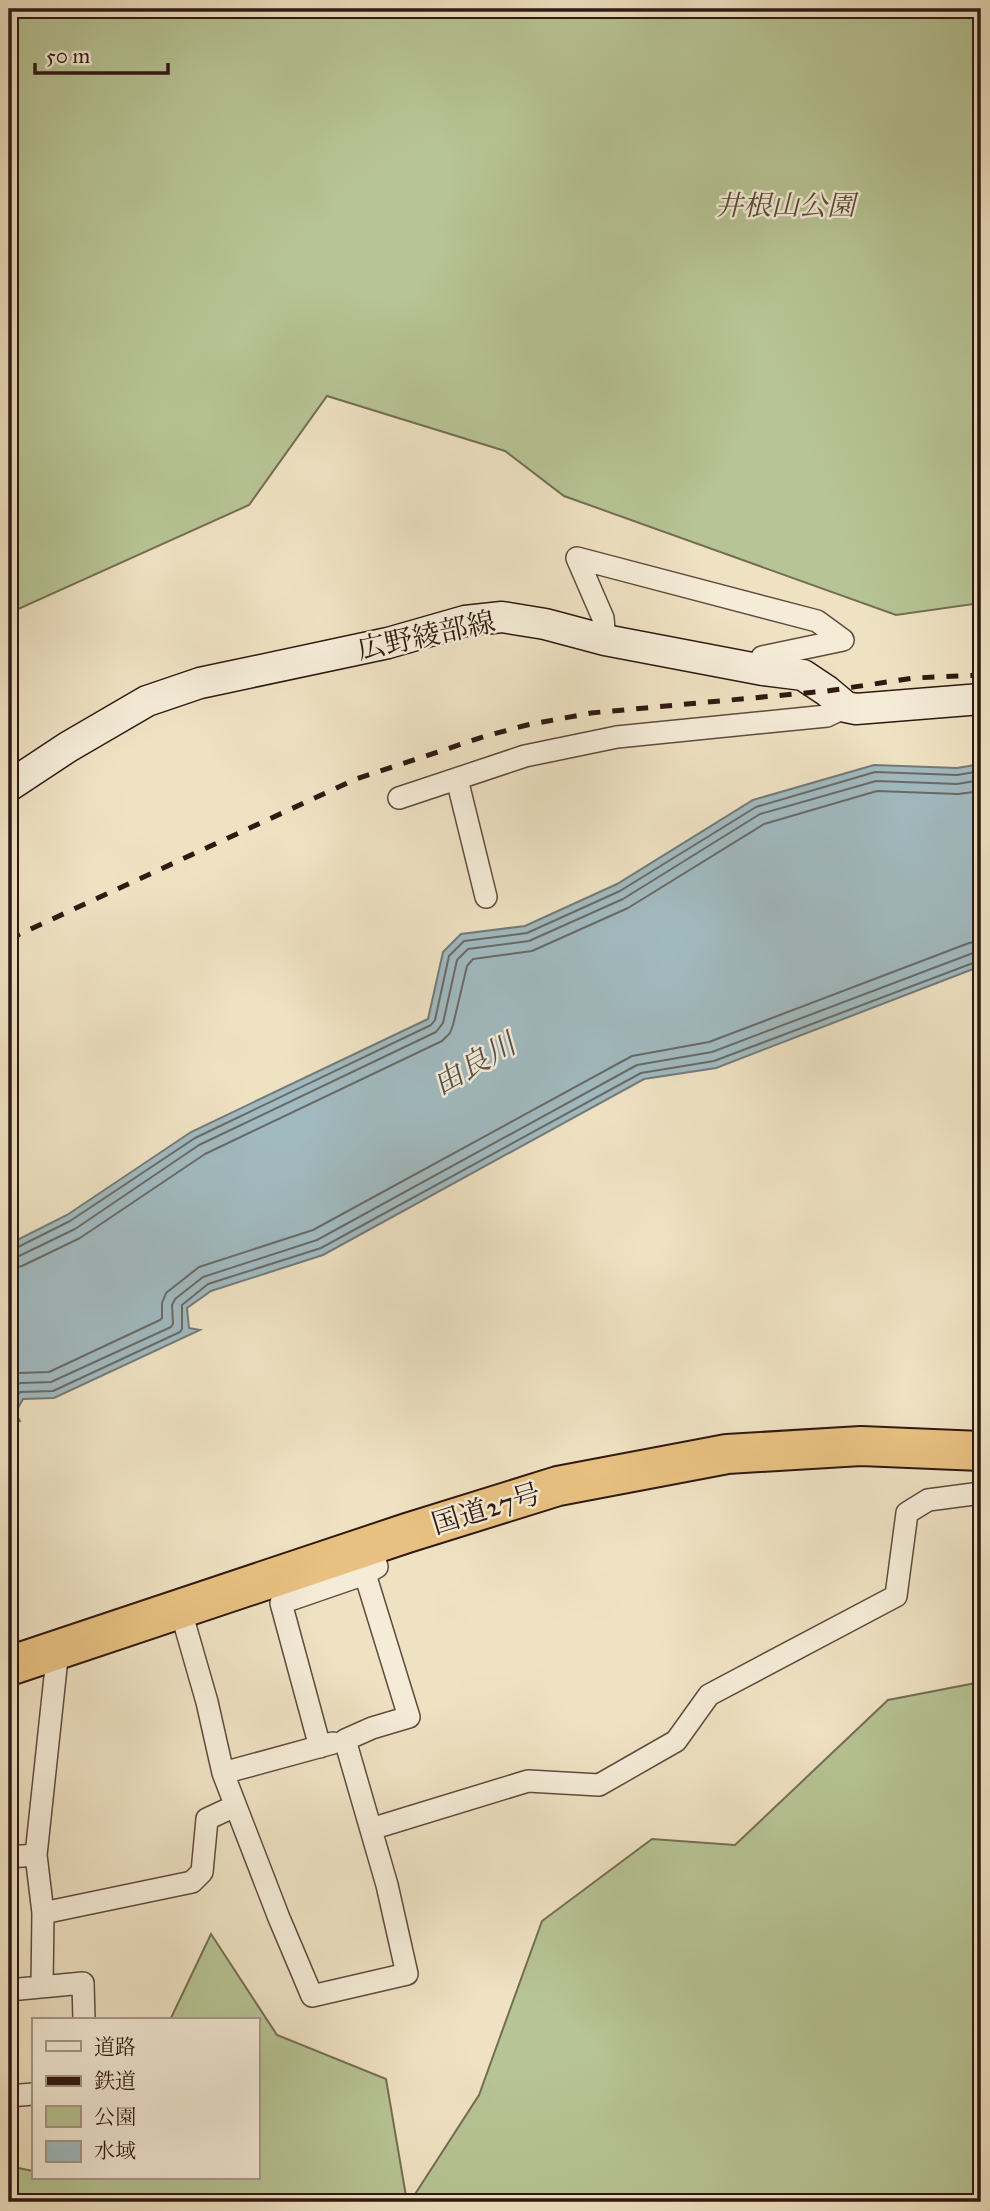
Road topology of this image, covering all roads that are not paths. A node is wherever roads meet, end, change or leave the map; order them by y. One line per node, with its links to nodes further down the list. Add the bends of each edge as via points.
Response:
1 (606, 640): 2 (main road, 広野綾部線); 2 (street, via 603,618 577,558 817,621 843,640 762,657); 6 (main road, 広野綾部線, via 502,617 466,621 388,643 200,683 147,701)
2 (763, 670): 4 (main road, 広野綾部線, via 803,675)
3 (981, 699): 4 (main road)
4 (846, 708): 5 (street, via 827,716 617,737 525,756)
5 (457, 779): 7 (street); 8 (street)
6 (9, 786)
7 (399, 798)
8 (486, 897)
9 (981, 1451): 11 (highway, 国道27号, via 861,1446 727,1454 558,1486 407,1533)
10 (981, 1493): 19 (street, via 928,1500 907,1513 896,1596 709,1695 676,1741 599,1784 528,1781)
11 (368, 1560): 12 (highway, 国道27号); 15 (street, via 409,1717); 16 (street, via 281,1603)
12 (180, 1608): 13 (highway, 国道27号); 17 (street)
13 (58, 1649): 14 (highway, 国道27号); 20 (street)
14 (9, 1666)
15 (345, 1740): 16 (street); 19 (street)
16 (320, 1747): 17 (street)
17 (223, 1773): 18 (street)
18 (235, 1806): 19 (street, via 312,1996 407,1974); 22 (street, via 207,1819 202,1872 192,1882)
19 (371, 1829)
20 (36, 1855): 21 (street); 22 (street)
21 (9, 1857)
22 (43, 1913): 23 (street)
23 (42, 1986): 24 (street); 25 (street, via 83,1983)
24 (9, 1990)
25 (84, 2018)
26 (32, 2094): 27 (street)
27 (9, 2096)

